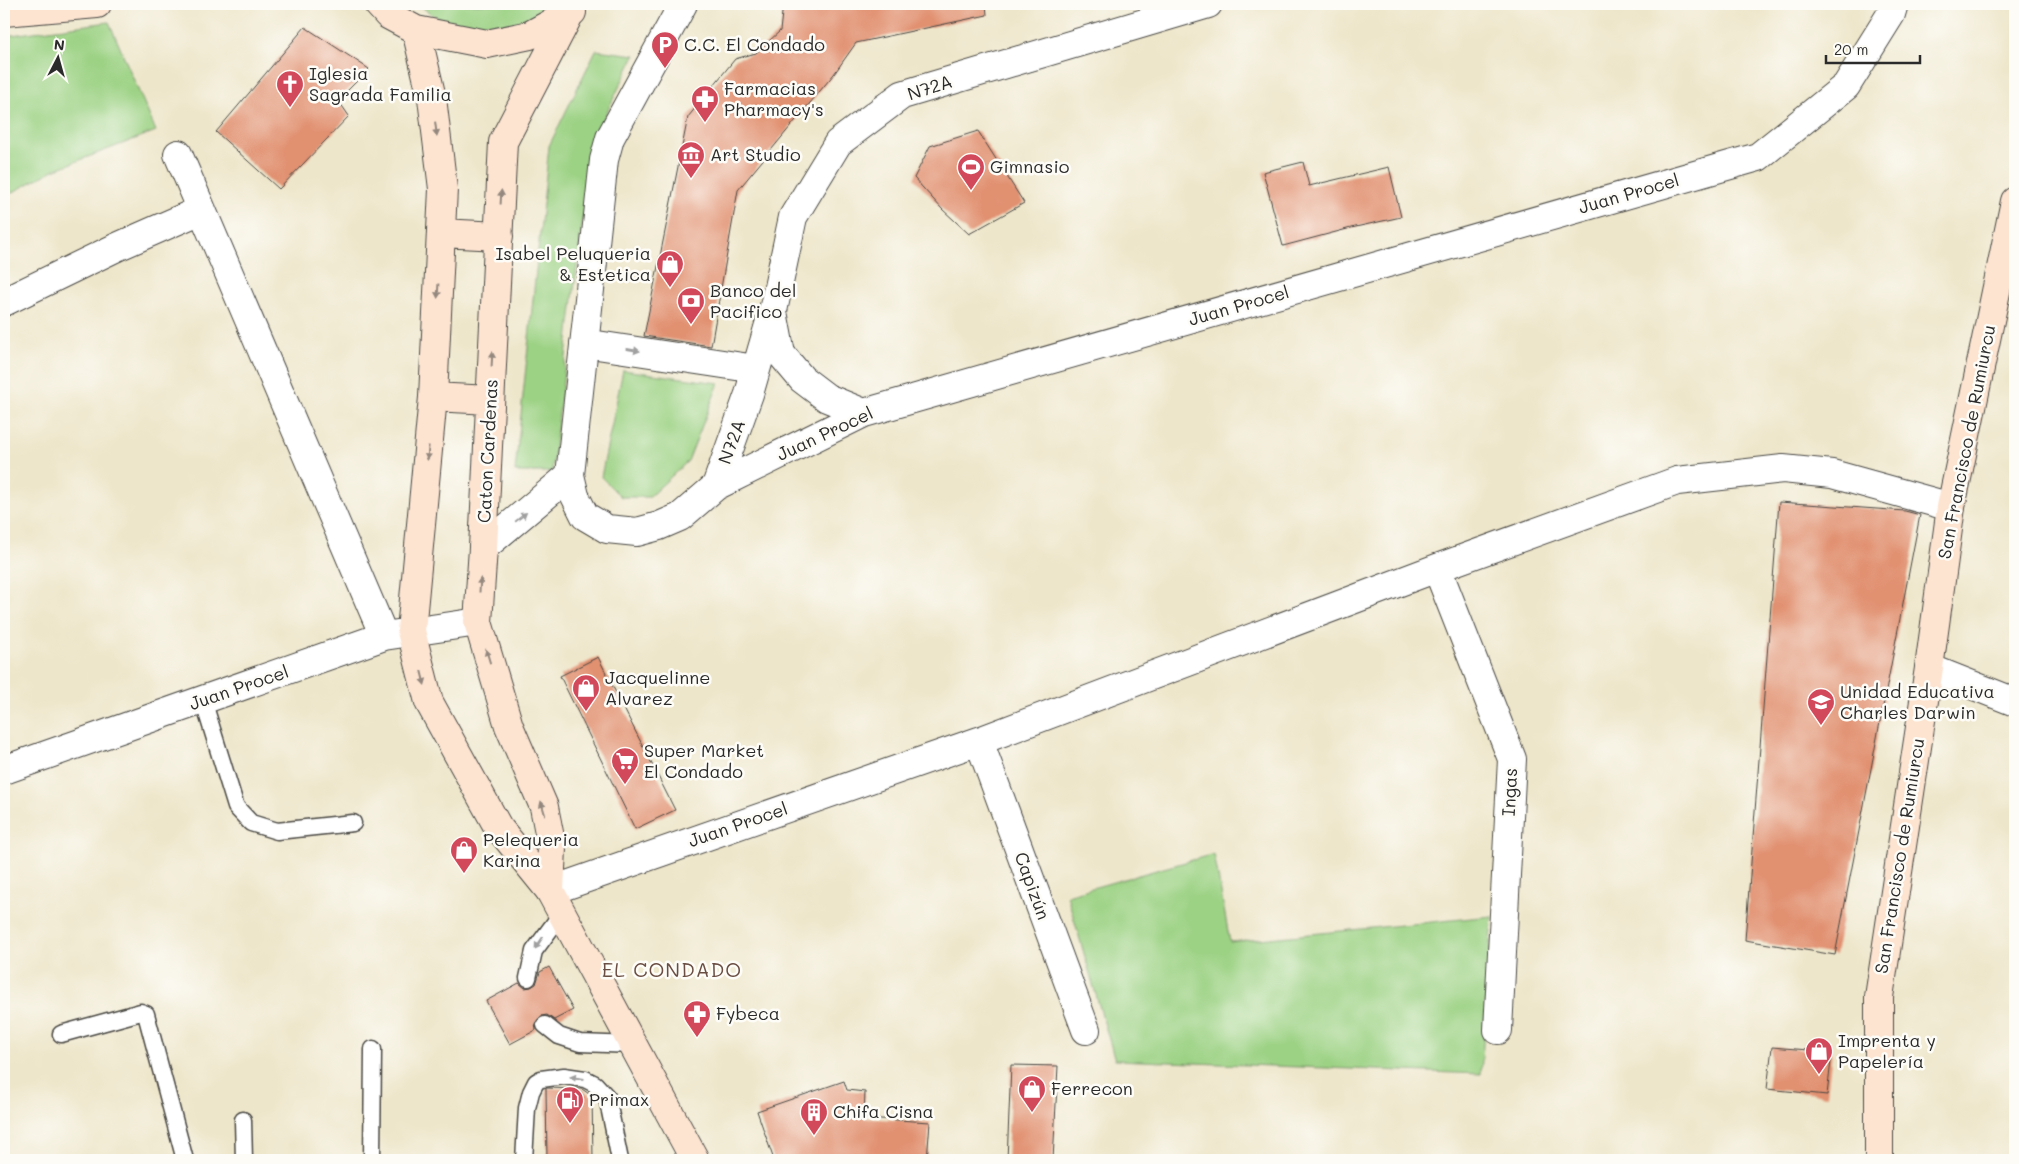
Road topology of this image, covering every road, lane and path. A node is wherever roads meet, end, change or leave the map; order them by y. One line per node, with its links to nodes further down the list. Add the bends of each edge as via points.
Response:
1 (97, 4): 8 (street)
2 (378, 4): 9 (street, via 388,15)
3 (683, 4): 17 (street, via 610,138 604,160)
4 (1208, 4): 7 (street, N72A)
5 (1894, 4): 21 (street, Juan Procel, via 1846,86 1758,157)
6 (575, 10): 9 (street, via 530,35 487,44); 14 (street, Caton Cardenas, one-way to 6, via 503,142)
7 (1159, 11): 16 (street, N72A, via 902,95 838,143 794,217)
8 (4, 12)
9 (416, 30): 13 (street, one-way to 13, via 432,98 443,189)
10 (178, 154): 12 (street)
11 (2015, 201): 24 (street, San Francisco de Rumiurcu)
12 (201, 210): 15 (street); 29 (street)
13 (441, 233): 14 (street); 19 (street, one-way to 19)
14 (499, 236): 20 (street, Caton Cardenas, one-way to 14)
15 (4, 302)
16 (773, 311): 18 (street, N72A); 21 (street, N72A, via 781,354 802,379 826,398)
17 (584, 343): 18 (street, one-way to 18); 22 (street)
18 (756, 369): 23 (street, N72A)
19 (433, 397): 20 (street); 28 (street, one-way to 28)
20 (490, 400): 25 (street, Caton Cardenas)
21 (864, 413): 23 (street, Juan Procel)
22 (570, 475): 23 (street, Juan Procel, via 575,496 585,516 607,529 637,532 680,517); 25 (street, one-way to 22)
23 (716, 486)
24 (1950, 507): 26 (street, Juan Procel, via 1832,474 1783,469 1745,472 1677,481); 30 (street, San Francisco de Rumiurcu)
25 (483, 548): 27 (street, Caton Cardenas, one-way to 25)
26 (1437, 568): 33 (street, Juan Procel); 40 (street, Ingas, via 1512,759)
27 (478, 622): 28 (street, Juan Procel); 36 (street, Caton Cardenas, one-way to 27, via 552,848 544,807 509,726)
28 (411, 631): 29 (street, Juan Procel); 36 (street, one-way to 36, via 429,702 498,826)
29 (384, 636): 32 (street, Juan Procel)
30 (1929, 668): 31 (street); 51 (street, San Francisco de Rumiurcu, via 1879,997)
31 (2014, 699)
32 (203, 700): 34 (street, Juan Procel); 35 (lane, via 236,807 250,823 277,830)
33 (979, 741): 36 (street, Juan Procel); 39 (street, Capizún)
34 (4, 770)
35 (353, 823)
36 (556, 902): 37 (lane, one-way to 37, via 534,951); 42 (street)
37 (528, 978)
38 (545, 1024): 42 (lane, via 559,1036 580,1043)
39 (1086, 1030)
40 (1498, 1030)
41 (61, 1034): 45 (lane, via 141,1012 146,1014)
42 (633, 1045): 50 (street)
43 (373, 1049): 47 (lane)
44 (244, 1120): 46 (lane)
45 (185, 1160)
46 (244, 1160)
47 (372, 1160)
48 (524, 1160): 49 (lane, one-way to 48, via 607,1097 585,1079 564,1076 541,1079 531,1092)
49 (620, 1160)
50 (695, 1160)
51 (1879, 1160)

